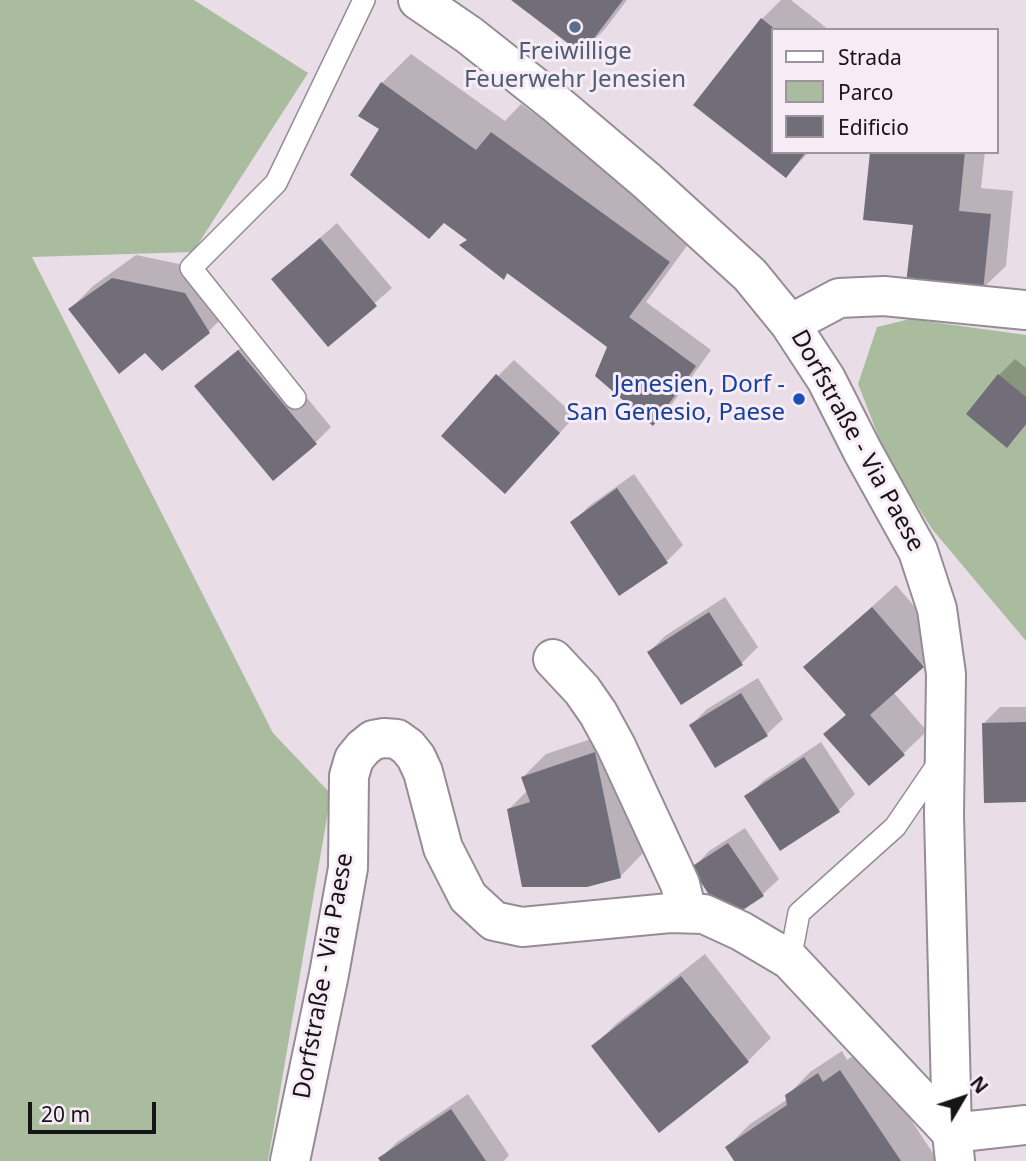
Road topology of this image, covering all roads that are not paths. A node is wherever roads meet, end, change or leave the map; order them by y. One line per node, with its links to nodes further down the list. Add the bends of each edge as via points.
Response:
1 (364, 0): 5 (lane, via 276,183 191,268)
2 (427, 3): 4 (street, via 657,190 728,253)
3 (1026, 310): 4 (street, Dorfstraße - Via Paese, via 884,296 839,298)
4 (790, 324): 7 (street, Dorfstraße - Via Paese, via 826,379 918,551 943,643)
5 (295, 398)
6 (553, 659): 8 (street, via 582,690 616,746 680,884)
7 (946, 752): 9 (lane, via 895,827 799,912); 11 (street, Dorfstraße - Via Paese)
8 (687, 912): 9 (street, Dorfstraße - Via Paese, via 704,914 741,931); 12 (street, Dorfstraße - Via Paese, via 522,927 494,921 468,897 443,848 416,757 397,739 373,740 354,759 349,776 348,868)
9 (790, 960): 11 (street, Dorfstraße - Via Paese)
10 (1026, 1125): 11 (street)
11 (953, 1147)
12 (290, 1161)

